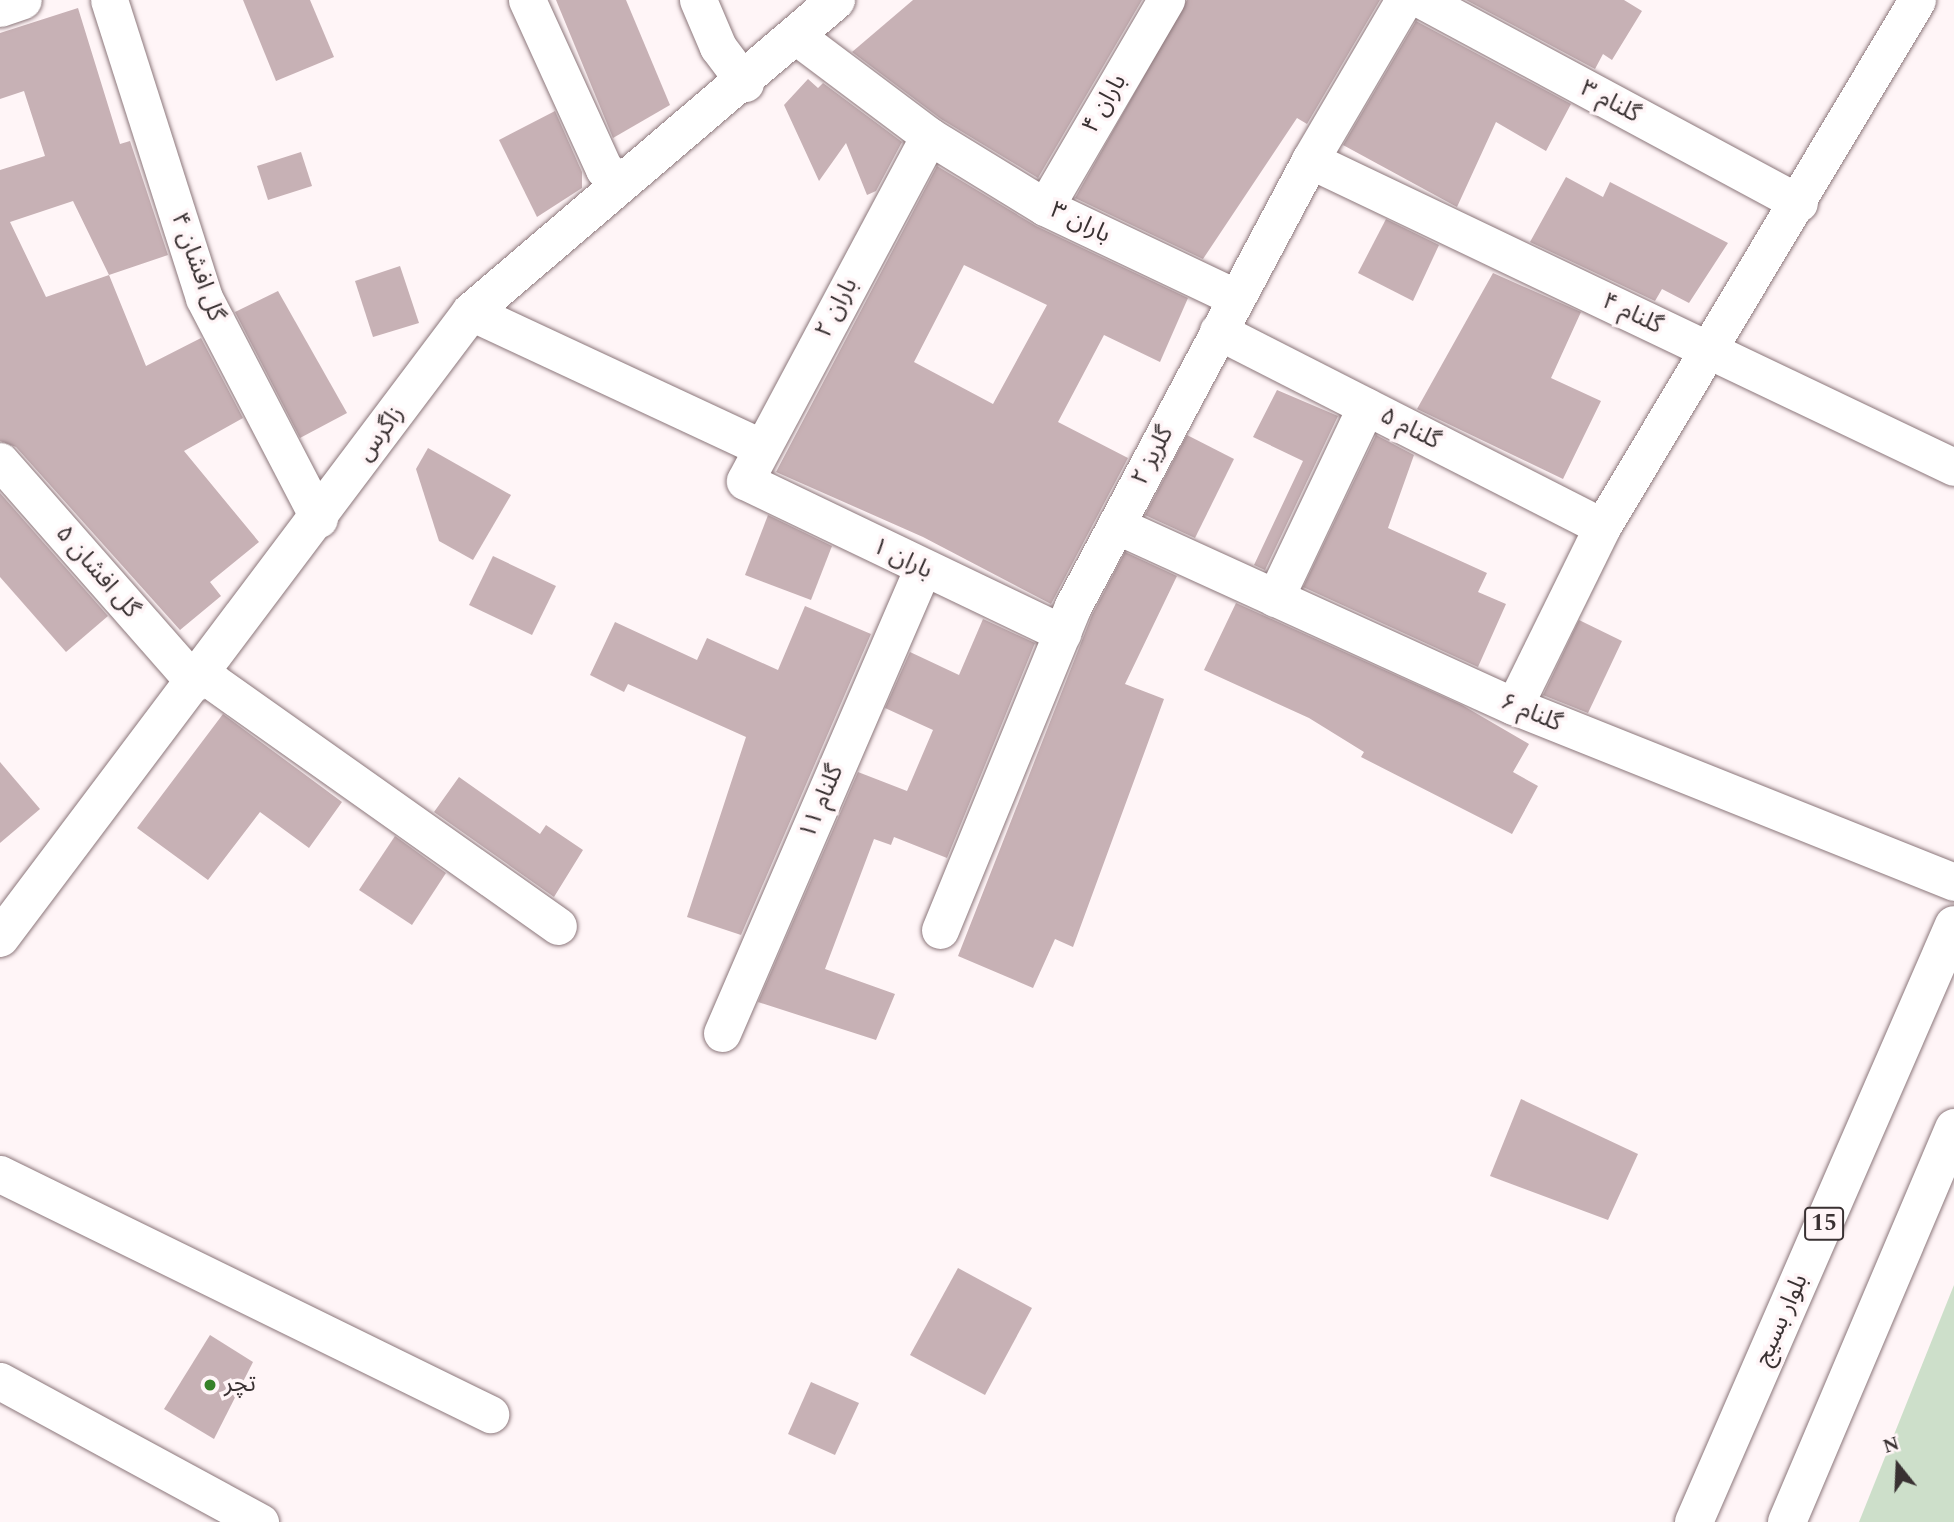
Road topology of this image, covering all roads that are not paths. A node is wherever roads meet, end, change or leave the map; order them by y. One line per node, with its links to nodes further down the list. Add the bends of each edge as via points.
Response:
1 (23, 0): 10 (street)
2 (109, 0): 27 (street, گل افشان ۴, via 204,298)
3 (527, 0): 15 (street, via 604,169)
4 (698, 0): 12 (street, via 718,47)
5 (836, 0): 11 (street, زاگرس)
6 (1166, 0): 17 (street, باران ۴)
7 (1404, 0): 14 (street, گلریز ۲)
8 (1422, 0): 16 (street, گلنام ۳)
9 (1917, 0): 16 (street)
10 (0, 8)
11 (796, 36): 12 (street, زاگرس); 13 (street, باران ۳)
12 (745, 83): 15 (street, زاگرس)
13 (929, 136): 17 (street, باران ۳); 23 (street, باران ۲)
14 (1310, 160): 18 (street, گلریز ۲); 21 (street, گلنام ۴)
15 (622, 182): 19 (street, زاگرس)
16 (1798, 203): 21 (street)
17 (1045, 207): 18 (street, باران ۳)
18 (1237, 298): 20 (street, گلریز ۲)
19 (471, 312): 23 (street); 27 (street, زاگرس)
20 (1218, 331): 22 (street, گلنام ۵); 28 (street, گلریز ۲)
21 (1705, 350): 25 (street, گلنام ۴); 29 (street)
22 (1366, 407): 29 (street, گلنام ۵); 31 (street)
23 (762, 448): 26 (street, باران ۲)
24 (0, 461): 33 (street, گل افشان ۵)
25 (1954, 467)
26 (745, 481): 30 (street, باران ۱)
27 (319, 519): 33 (street, زاگرس)
28 (1116, 525): 31 (street, گلنام ۶); 32 (street, گلریز ۲)
29 (1602, 527): 34 (street)
30 (922, 570): 32 (street, باران ۱); 40 (street, گلنام ۱۱)
31 (1275, 598): 34 (street, گلنام ۶)
32 (1062, 633): 39 (street, گلریز ۲)
33 (198, 679): 36 (street, زاگرس); 38 (street, گل افشان ۵)
34 (1514, 706): 35 (street, گلنام ۶)
35 (1954, 882)
36 (4, 925)
37 (1954, 925): 46 (street, بلوار بسیج / 15)
38 (558, 926)
39 (940, 930)
40 (722, 1033)
41 (1954, 1128): 47 (street)
42 (0, 1174): 44 (street)
43 (0, 1381): 45 (street)
44 (490, 1414)
45 (260, 1522)
46 (1694, 1522)
47 (1787, 1522)

